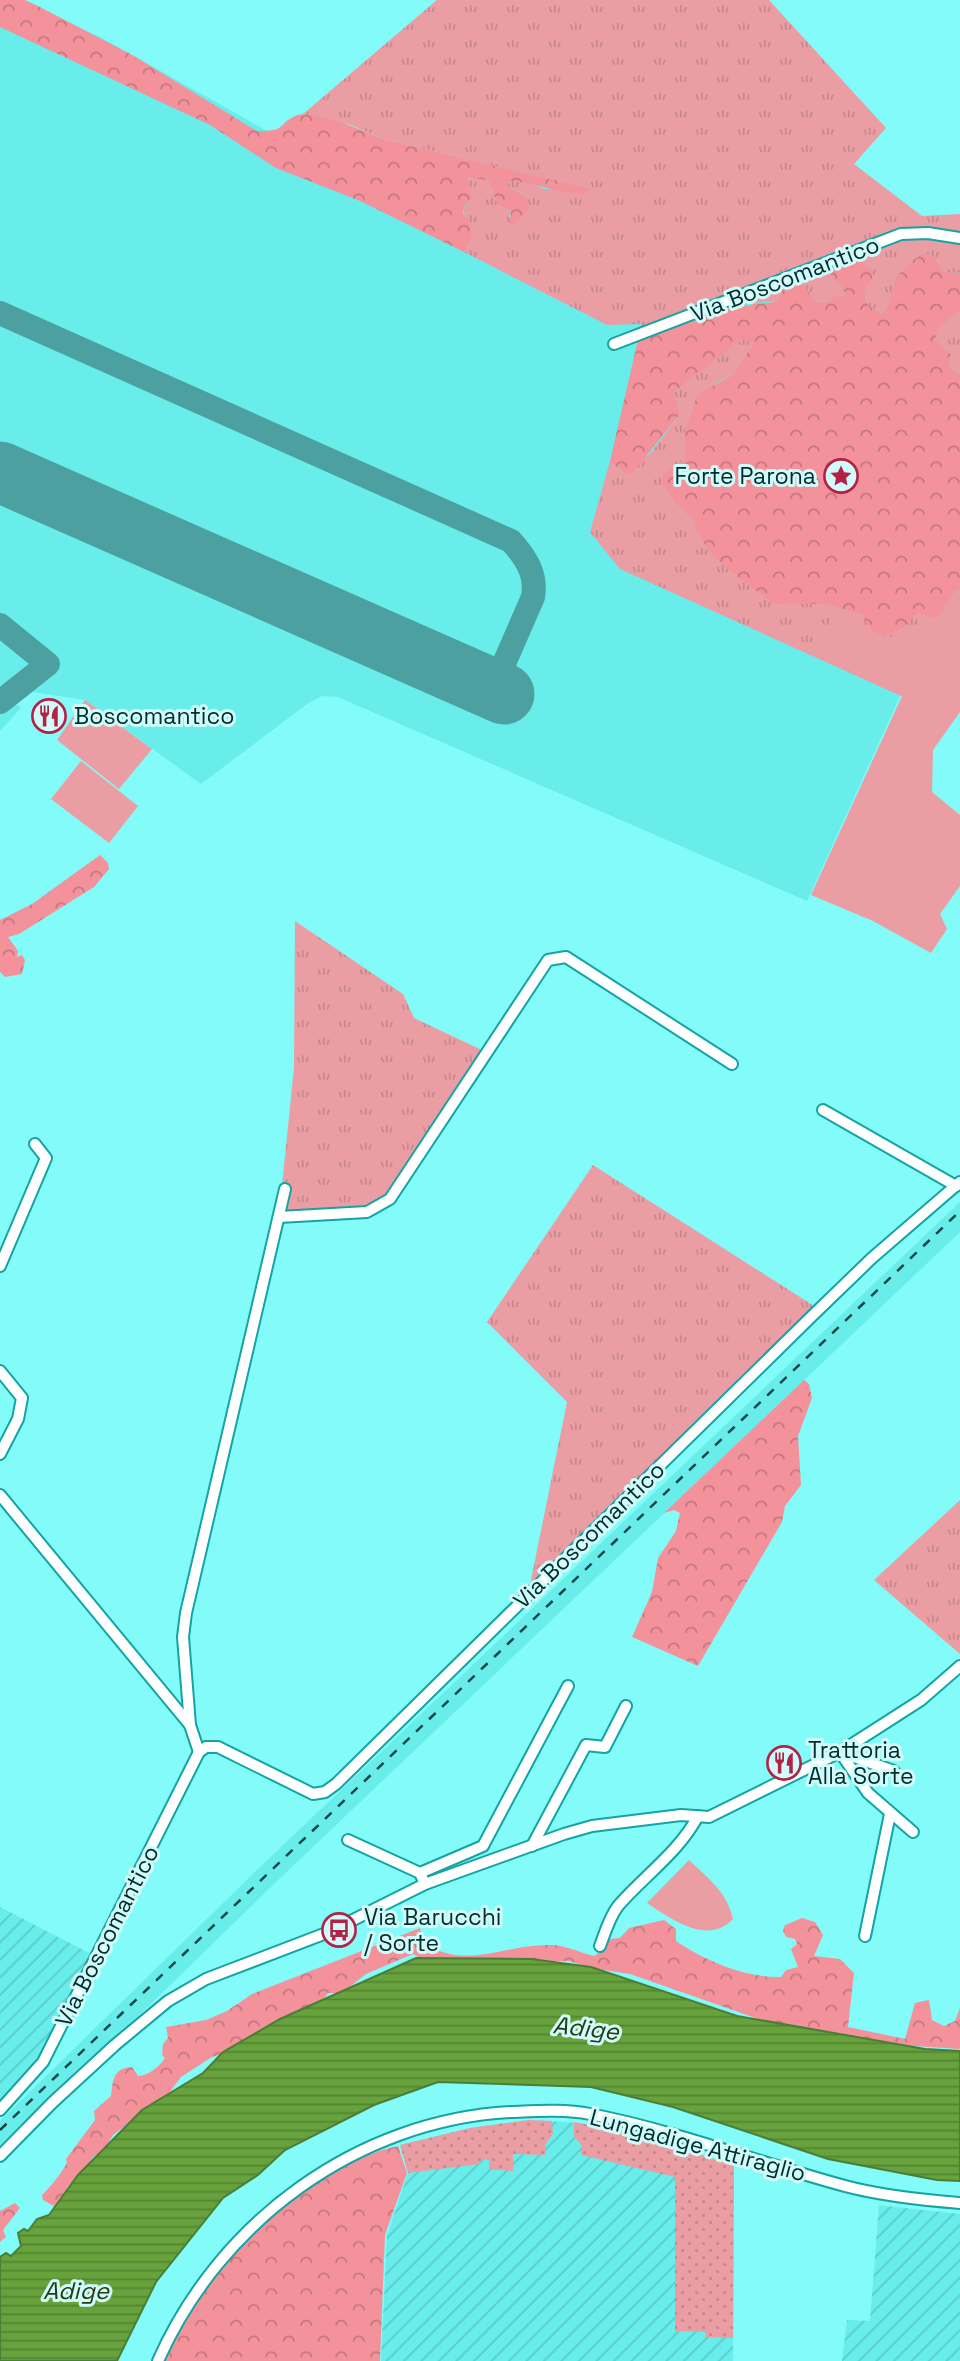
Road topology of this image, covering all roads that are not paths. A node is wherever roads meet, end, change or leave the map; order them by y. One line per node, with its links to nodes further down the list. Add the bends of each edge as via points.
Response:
1 (960, 238): 2 (street, Via Boscomantico, via 901,234)
2 (614, 344)
3 (732, 1064): 8 (street, via 566,957 556,956 548,960 390,1199 367,1212)
4 (823, 1110): 6 (street, Via Boscomantico)
5 (35, 1144): 9 (street, via 46,1158)
6 (958, 1184): 17 (street, Via Boscomantico, via 845,1284 336,1784 313,1794 218,1747)
7 (285, 1189): 8 (street)
8 (279, 1217): 16 (street, via 186,1613 183,1637)
9 (0, 1266)
10 (0, 1371): 11 (street, via 22,1398 18,1419)
11 (0, 1454)
12 (0, 1495): 16 (street)
13 (960, 1666): 18 (street, via 920,1700)
14 (568, 1686): 25 (street, via 483,1846)
15 (626, 1706): 24 (street, via 605,1747 586,1745)
16 (190, 1725): 17 (street)
17 (199, 1752): 28 (street, Via Boscomantico, via 43,2063)
18 (840, 1752): 19 (street); 20 (street, via 868,1793); 21 (street, via 709,1817)
19 (894, 1771)
20 (890, 1814): 22 (street); 26 (street)
21 (698, 1816): 24 (street, via 592,1826); 27 (street, via 665,1859 617,1908)
22 (913, 1832)
23 (348, 1840): 25 (street)
24 (532, 1846): 25 (street)
25 (423, 1879): 29 (street, via 329,1932 206,1979 168,2001 52,2103)
26 (865, 1936)
27 (600, 1946)
28 (0, 2110)
29 (0, 2156)
30 (960, 2203): 31 (street, Lungadige Attiraglio, via 846,2187 690,2138 588,2113 469,2115 375,2142 335,2162 275,2206 238,2241 168,2337)
31 (158, 2361)

